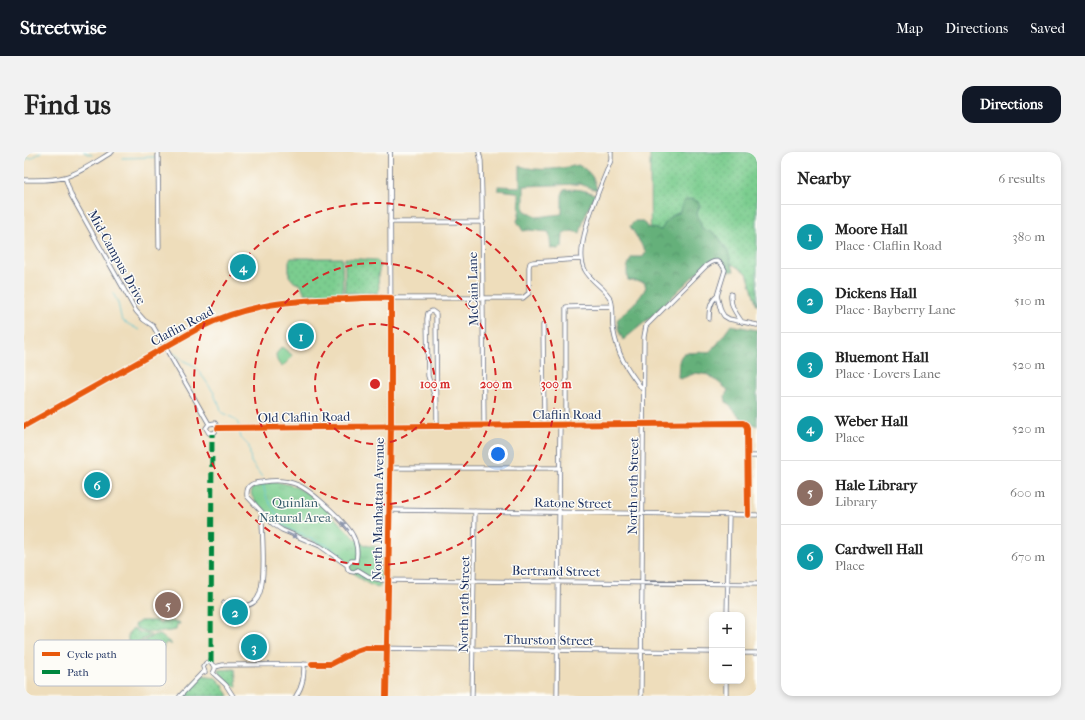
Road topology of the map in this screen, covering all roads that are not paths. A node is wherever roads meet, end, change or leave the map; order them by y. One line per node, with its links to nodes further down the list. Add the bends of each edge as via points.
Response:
1 (112, 152): 6 (street, via 86,169)
2 (158, 152): 10 (street)
3 (390, 152): 8 (street, North Manhattan Avenue)
4 (479, 152): 9 (street, McCain Lane)
5 (611, 152): 11 (street, via 611,160 585,228)
6 (65, 177): 7 (street); 21 (street, Mid-Campus Drive, via 71,195 136,312 153,326)
7 (24, 180)
8 (390, 222): 9 (street); 14 (street, North Manhattan Avenue)
9 (482, 222): 15 (street, McCain Lane)
10 (159, 247)
11 (581, 259): 15 (street, via 530,263 529,293 523,298); 16 (street, via 585,270 606,292)
12 (731, 294): 18 (street, via 730,302)
13 (717, 296): 17 (street, via 711,304); 18 (street, via 724,316); 22 (street, North 10th Street, via 725,270 720,262 712,261 646,326)
14 (391, 298): 15 (street); 21 (street, Claflin Road, via 309,299 273,303 223,316); 30 (street, North Manhattan Avenue)
15 (484, 298): 32 (street, McCain Lane)
16 (612, 306): 22 (street, via 616,345 625,365); 27 (street, via 566,306)
17 (709, 319)
18 (742, 322): 20 (street)
19 (543, 325): 25 (street)
20 (757, 325)
21 (166, 346): 24 (street, Mid-Campus Drive); 29 (street, Claflin Road)
22 (644, 390): 28 (street, North 10th Street)
23 (436, 404): 23 (street, via 436,314 432,311 428,313 427,319 428,376); 31 (street)
24 (209, 424): 33 (street, via 214,423); 33 (street, via 206,428 209,433 215,433)
25 (544, 425): 26 (street, Claflin Road); 32 (street, Claflin Road)
26 (560, 425): 27 (street, Claflin Road); 37 (street)
27 (566, 425): 28 (street, Claflin Road)
28 (644, 425): 34 (street, Claflin Road, via 743,423 747,428); 42 (street, North 10th Street)
29 (24, 426)
30 (390, 426): 31 (street, Claflin Road); 33 (street, Old Claflin Road); 36 (street, North Manhattan Avenue)
31 (437, 426): 32 (street, Claflin Road)
32 (484, 426)
33 (218, 428)
34 (747, 456): 35 (street); 44 (street)
35 (757, 456)
36 (390, 468): 37 (street); 38 (street, North Manhattan Avenue)
37 (559, 468): 41 (street)
38 (389, 510): 39 (street, Ratone Street); 49 (street, North Manhattan Avenue)
39 (475, 511): 41 (street, Ratone Street); 50 (street, North 12th Street)
40 (262, 512): 46 (street, one-way to 40, via 357,551 353,535 314,494 306,489 277,480 253,483 248,489 248,496); 47 (street, one-way to 47, via 282,530 320,546); 55 (street, via 261,594 255,602 246,606 227,606)
41 (559, 513): 42 (street, Ratone Street); 51 (street)
42 (643, 514): 43 (street, Ratone Street); 52 (street, North 10th Street)
43 (729, 515): 44 (street, Ratone Street); 53 (street)
44 (748, 515): 45 (street, Ratone Street)
45 (757, 515)
46 (356, 561): 47 (street, via 351,561); 48 (street, via 359,565)
47 (347, 565): 48 (street, via 350,571)
48 (358, 570): 49 (street, Bertrand Street, via 374,579)
49 (387, 579): 50 (street, Bertrand Street); 57 (street, North Manhattan Avenue)
50 (474, 580): 51 (street, Bertrand Street); 58 (street, North 12th Street)
51 (558, 581): 52 (street, Bertrand Street); 59 (street)
52 (642, 582): 53 (street, Bertrand Street); 60 (street, North 10th Street)
53 (728, 584): 54 (street, Bertrand Street); 56 (street)
54 (757, 584)
55 (224, 603)
56 (727, 612)
57 (386, 648): 58 (street, Thurston Street); 64 (street, Thurston Street, via 365,648 331,664); 72 (street, North Manhattan Avenue)
58 (473, 650): 59 (street, Thurston Street); 73 (street, North 12th Street)
59 (557, 650): 60 (street, Thurston Street); 74 (street)
60 (642, 652): 61 (street, Thurston Street); 75 (street, North 10th Street)
61 (709, 652)
62 (745, 653): 63 (street)
63 (757, 653)
64 (304, 664): 65 (street, Thurston Street); 71 (street, via 302,683)
65 (215, 667): 66 (street, via 213,663 207,662 203,667); 67 (street)
66 (205, 672): 67 (street); 69 (street)
67 (214, 673): 70 (street, via 226,684)
68 (726, 684): 76 (street)
69 (180, 696)
70 (233, 696)
71 (296, 696)
72 (386, 696)
73 (472, 696)
74 (556, 696)
75 (641, 696)
76 (726, 696)

